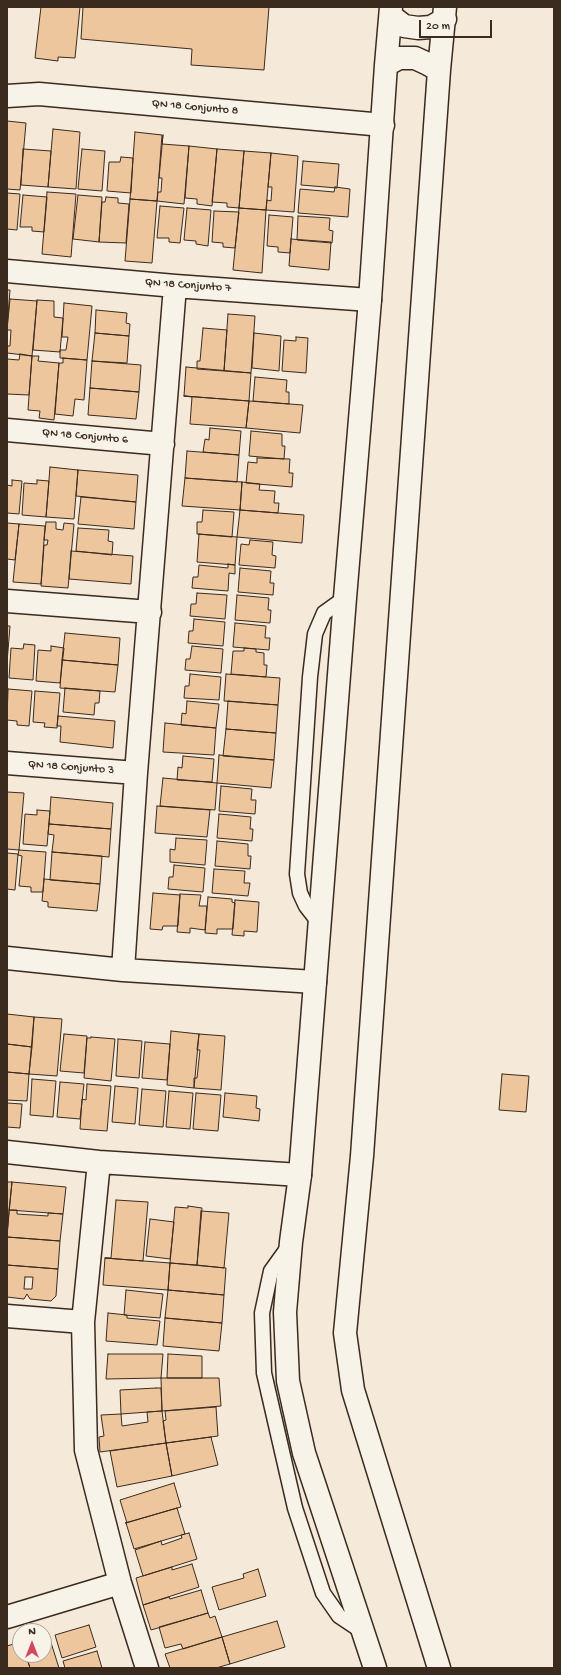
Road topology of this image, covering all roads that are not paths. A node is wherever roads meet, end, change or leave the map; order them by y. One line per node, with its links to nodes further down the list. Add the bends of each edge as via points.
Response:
1 (391, 11): 2 (main road, via 404,26 418,28 431,27); 3 (main road)
2 (445, 13): 4 (main road)
3 (386, 65): 4 (main road, via 400,58 415,58); 6 (main road)
4 (439, 70): 30 (main road, via 363,1148 345,1332 352,1390)
5 (7, 96): 6 (main road, QN 18 Conjunto 8, via 46,95)
6 (383, 125): 9 (main road)
7 (7, 271): 8 (main road, QN 18 Conjunto 7)
8 (175, 286): 9 (main road, QN 18 Conjunto 7); 11 (main road)
9 (370, 300): 12 (main road)
10 (7, 430): 11 (main road, QN 18 Conjunto 6)
11 (163, 444): 14 (main road)
12 (345, 598): 17 (main road); 17 (lane, via 324,613 314,634 310,677 297,874 300,893 306,906)
13 (7, 600): 14 (main road)
14 (150, 612): 16 (main road)
15 (7, 763): 16 (main road, QN 18 Conjunto 3)
16 (136, 773): 19 (main road)
17 (321, 924): 20 (main road)
18 (7, 958): 19 (main road)
19 (123, 970): 20 (main road)
20 (315, 982): 23 (main road)
21 (7, 1152): 22 (main road)
22 (99, 1162): 23 (main road); 25 (main road)
23 (300, 1175): 29 (main road, via 285,1312 288,1381 304,1454)
24 (7, 1316): 25 (main road)
25 (83, 1322): 26 (main road, via 86,1450)
26 (120, 1583): 27 (main road); 28 (main road)
27 (7, 1617)
28 (147, 1668)
29 (375, 1668)
30 (439, 1668)

